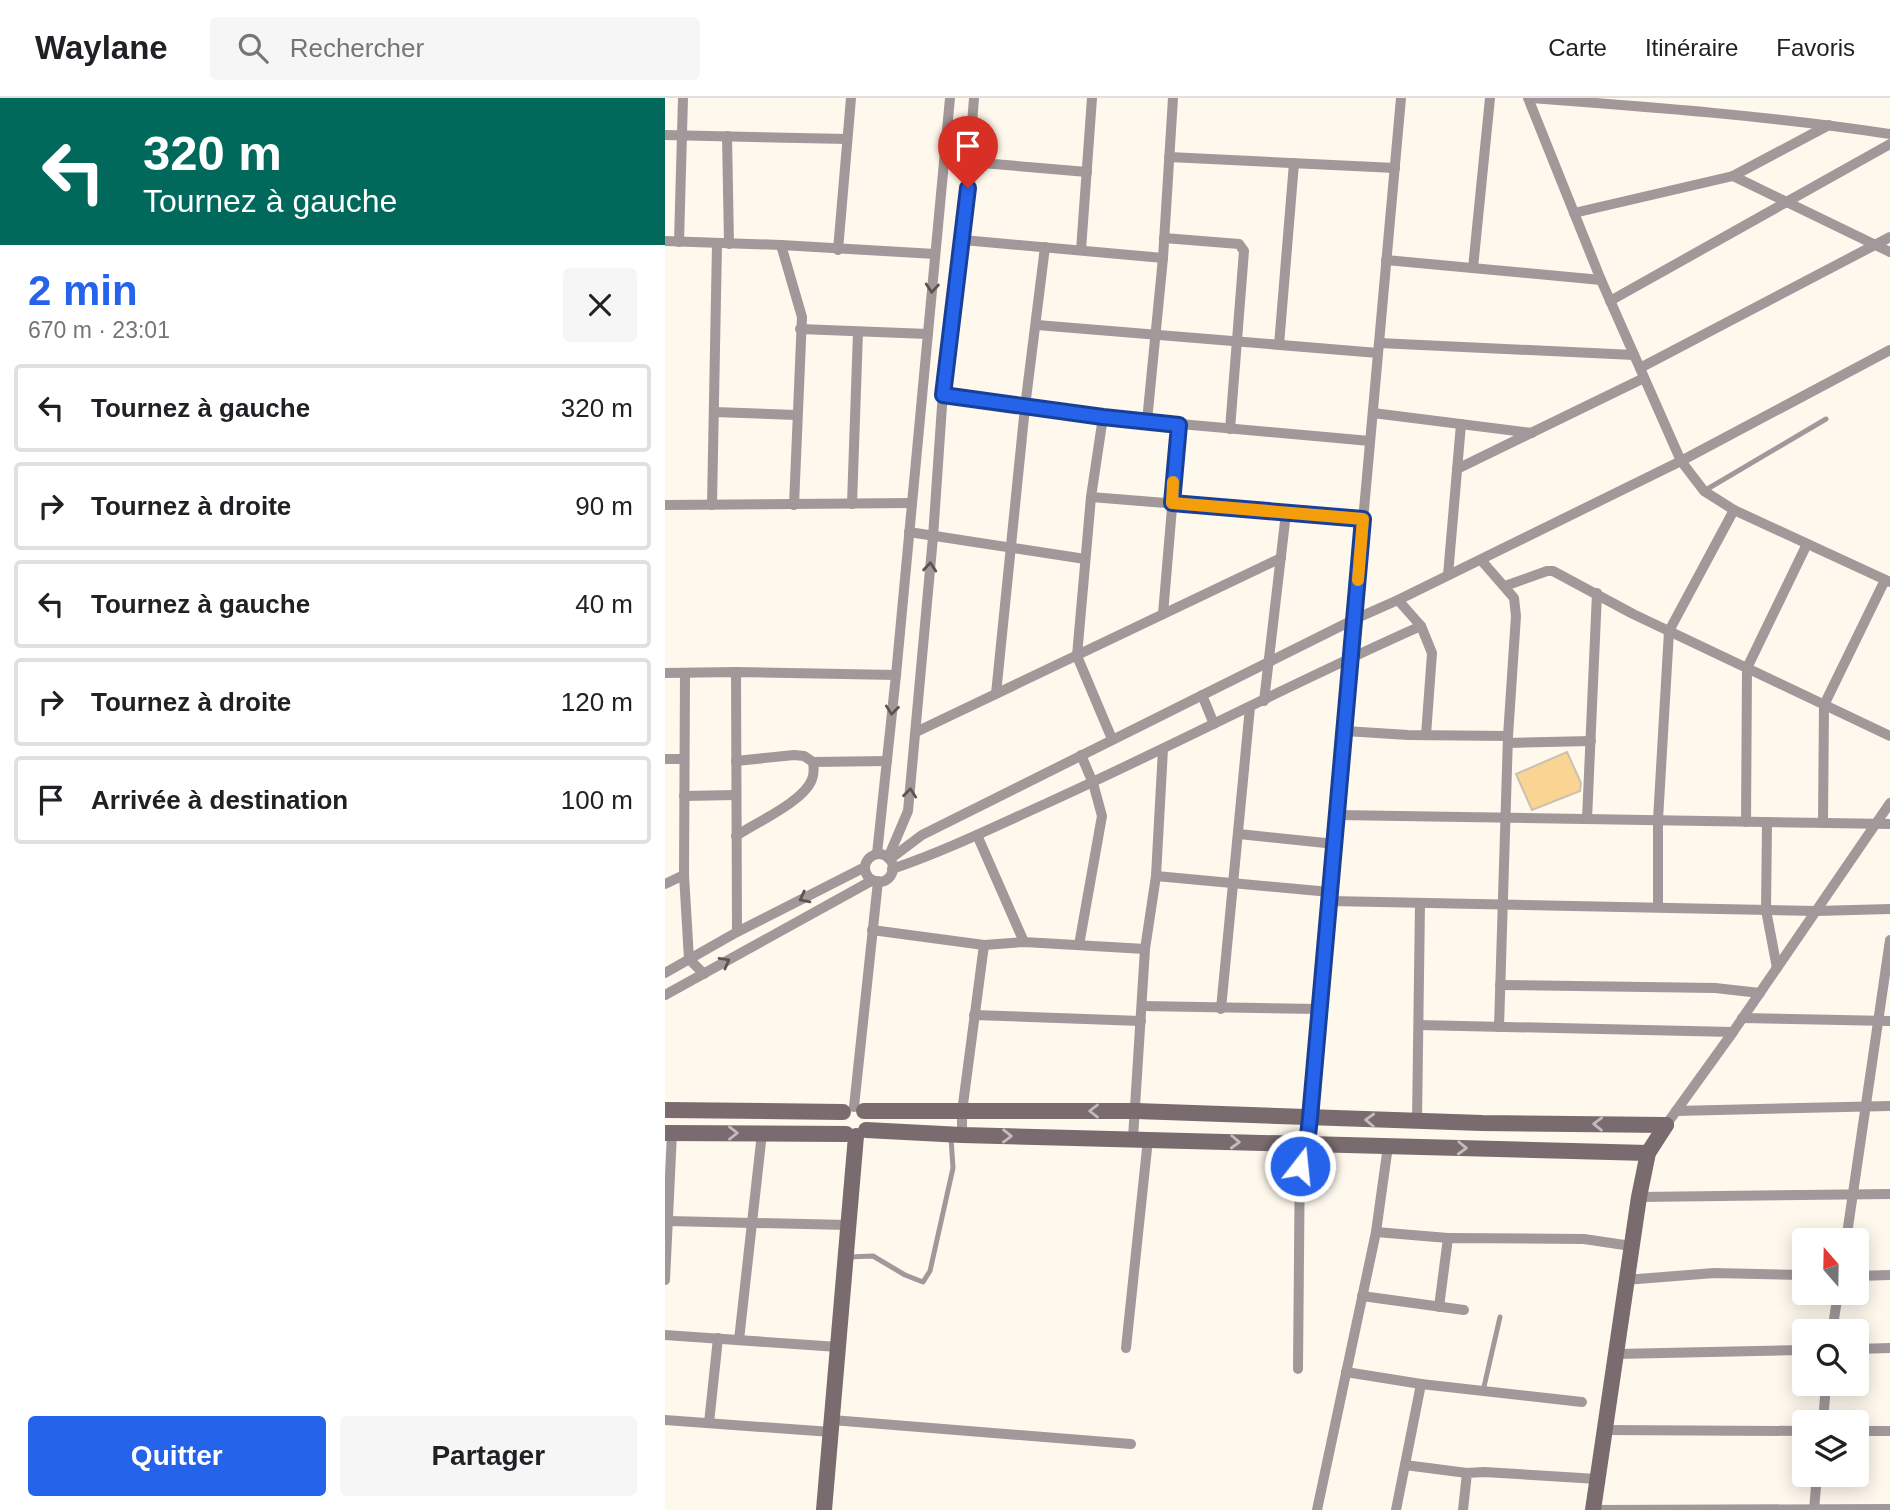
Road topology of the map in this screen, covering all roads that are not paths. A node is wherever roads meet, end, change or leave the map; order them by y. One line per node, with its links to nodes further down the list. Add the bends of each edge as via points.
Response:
1 (683, 98): 13 (street)
2 (851, 98): 15 (street)
3 (950, 98): 38 (street)
4 (974, 98): 18 (street)
5 (1092, 98): 21 (street)
6 (1173, 98): 17 (street)
7 (1401, 98): 20 (street)
8 (1490, 98): 41 (street)
9 (1529, 98): 10 (street); 24 (street)
10 (1829, 125): 11 (street); 22 (street)
11 (1890, 134)
12 (665, 135): 13 (street)
13 (682, 136): 14 (street); 29 (street)
14 (727, 136): 15 (street); 31 (street)
15 (847, 139): 35 (street)
16 (1890, 144): 23 (street)
17 (1169, 157): 19 (street); 26 (street)
18 (970, 162): 21 (street); 27 (street)
19 (1294, 163): 20 (street); 50 (street)
20 (1395, 168): 40 (street)
21 (1087, 172): 36 (street)
22 (1733, 176): 23 (street); 24 (street)
23 (1787, 202): 33 (street); 43 (street)
24 (1574, 213): 42 (street)
25 (1890, 237): 33 (street)
26 (1164, 238): 39 (street); 49 (street, via 1239,244 1244,251)
27 (963, 240): 34 (street); 55 (street)
28 (665, 241): 29 (street)
29 (679, 242): 30 (street)
30 (717, 244): 31 (street); 58 (street)
31 (729, 244): 32 (street)
32 (781, 245): 35 (street); 45 (street, via 800,307)
33 (1875, 245): 37 (street); 54 (street)
34 (1045, 247): 36 (street); 44 (street)
35 (838, 250): 38 (street)
36 (1081, 250): 39 (street)
37 (1890, 252)
38 (935, 254): 47 (street, one-way to 47)
39 (1163, 258): 48 (street)
40 (1386, 260): 41 (street); 51 (street)
41 (1473, 268): 42 (street)
42 (1601, 281): 43 (street)
43 (1610, 301): 53 (street)
44 (1037, 325): 48 (street); 57 (street)
45 (800, 329): 46 (street); 60 (street)
46 (857, 332): 47 (street); 75 (street)
47 (928, 334): 56 (street)
48 (1155, 334): 49 (street); 63 (street)
49 (1236, 341): 50 (street); 66 (street)
50 (1279, 345): 51 (street)
51 (1379, 348): 53 (street); 59 (street)
52 (1890, 350): 69 (street)
53 (1634, 355): 54 (street)
54 (1642, 373): 67 (street); 69 (street)
55 (942, 401): 56 (street); 57 (street); 83 (street)
56 (921, 404): 73 (street)
57 (1025, 407): 61 (street); 85 (street)
58 (714, 412): 60 (street); 77 (street)
59 (1373, 413): 64 (street); 68 (street)
60 (797, 415): 78 (street)
61 (1103, 417): 63 (street); 72 (street)
62 (1826, 419): 71 (lane)
63 (1147, 421): 65 (street)
64 (1461, 424): 67 (street); 70 (street)
65 (1179, 425): 66 (street); 74 (street)
66 (1230, 429): 68 (street)
67 (1532, 433): 70 (street)
68 (1370, 441): 81 (street)
69 (1681, 461): 71 (street); 88 (street)
70 (1457, 469): 89 (street)
71 (1704, 491): 79 (street)
72 (1091, 497): 74 (street); 87 (street)
73 (912, 503): 75 (street); 82 (street)
74 (1172, 503): 80 (street); 94 (street)
75 (852, 504): 78 (street)
76 (665, 505): 77 (street)
77 (712, 505): 78 (street)
78 (794, 505)
79 (1734, 510): 84 (street); 97 (street)
80 (1286, 513): 81 (street); 86 (street)
81 (1363, 519): 95 (street)
82 (909, 532): 83 (street); 105 (street)
83 (933, 537): 85 (street); 113 (street, one-way to 83)
84 (1807, 544): 90 (street); 101 (street)
85 (1011, 548): 87 (street); 106 (street)
86 (1281, 558): 94 (street); 100 (street)
87 (1085, 559): 98 (street)
88 (1481, 560): 89 (street); 91 (street)
89 (1448, 575): 93 (street)
90 (1888, 581): 109 (street)
91 (1504, 586): 92 (street, via 1553,570); 117 (street, via 1514,598 1516,616)
92 (1597, 593): 97 (street); 118 (street)
93 (1398, 600): 95 (street); 96 (street)
94 (1163, 614): 98 (street)
95 (1355, 619): 99 (street); 100 (street)
96 (1421, 626): 99 (street); 114 (street, via 1432,653)
97 (1669, 631): 101 (street); 133 (street)
98 (1077, 656): 106 (street); 116 (street)
99 (1351, 657): 108 (street); 112 (street)
100 (1268, 663): 107 (street); 108 (street)
101 (1747, 668): 109 (street); 134 (street)
102 (736, 672): 104 (street); 105 (street); 123 (street)
103 (665, 673): 104 (street)
104 (685, 673): 122 (street)
105 (896, 675): 124 (street, one-way to 124)
106 (996, 694): 113 (street)
107 (1202, 695): 111 (street); 116 (street)
108 (1264, 701): 110 (street)
109 (1824, 705): 115 (street); 136 (street)
110 (1251, 707): 111 (street); 139 (street)
111 (1214, 724): 119 (street)
112 (1345, 731): 114 (street); 130 (street)
113 (916, 732): 143 (street, one-way to 113, via 908,811)
114 (1426, 735): 117 (street)
115 (1890, 736)
116 (1112, 739): 120 (street)
117 (1508, 739): 118 (street); 131 (street)
118 (1591, 741): 132 (street)
119 (1163, 749): 126 (street); 146 (street)
120 (1081, 755): 126 (street); 143 (street, via 922,835)
121 (665, 759): 122 (street)
122 (683, 759): 128 (street)
123 (736, 761): 125 (street, via 794,755); 127 (street)
124 (887, 761): 125 (street); 143 (street)
125 (813, 762): 141 (street, via 809,786 797,798)
126 (1093, 783): 140 (street); 162 (street, via 1102,816)
127 (735, 795): 128 (street); 141 (street)
128 (684, 796): 145 (street)
129 (1890, 803): 137 (street)
130 (1337, 815): 131 (street); 142 (street)
131 (1506, 818): 132 (street); 152 (street)
132 (1587, 819): 133 (street)
133 (1658, 820): 134 (street); 153 (street)
134 (1746, 822): 135 (street)
135 (1767, 822): 136 (street); 155 (street)
136 (1823, 823): 137 (street)
137 (1875, 824): 138 (street); 156 (street)
138 (1890, 824)
139 (1238, 834): 142 (street); 148 (street)
140 (977, 835): 143 (street, via 934,855); 160 (street)
141 (736, 836): 158 (street)
142 (1335, 844): 150 (street)
143 (887, 860): 144 (street, via 871,856); 147 (street, via 887,878)
144 (865, 867): 147 (street); 158 (street, one-way to 158)
145 (684, 875): 149 (street); 164 (street)
146 (1156, 876): 148 (street); 163 (street)
147 (875, 881): 157 (street); 167 (street, one-way to 147)
148 (1234, 883): 150 (street); 172 (street)
149 (665, 884)
150 (1330, 896): 151 (street); 173 (street)
151 (1420, 902): 152 (street); 178 (street)
152 (1503, 904): 153 (street); 168 (street)
153 (1658, 907): 155 (street)
154 (1890, 909): 156 (street)
155 (1766, 910): 156 (street); 165 (street)
156 (1816, 911): 165 (street)
157 (872, 930): 161 (street); 183 (street)
158 (737, 932): 164 (street)
159 (1890, 940): 177 (street)
160 (1024, 942): 161 (street); 162 (street)
161 (984, 945): 174 (street)
162 (1079, 945): 163 (street)
163 (1145, 949): 171 (street)
164 (689, 959): 166 (street); 167 (street)
165 (1777, 968): 169 (street)
166 (665, 973)
167 (704, 974): 170 (street)
168 (1500, 985): 169 (street, via 1715,988); 179 (street)
169 (1760, 993): 175 (street)
170 (665, 995)
171 (1142, 1006): 172 (street); 176 (street)
172 (1221, 1009): 173 (street)
173 (1320, 1009): 188 (street)
174 (974, 1015): 176 (street); 187 (street)
175 (1742, 1018): 177 (street); 180 (street)
176 (1141, 1021): 185 (street)
177 (1884, 1021): 181 (street)
178 (1419, 1025): 179 (street); 189 (street)
179 (1499, 1027): 180 (street)
180 (1733, 1031): 186 (street)
181 (1865, 1106): 182 (street); 186 (street); 199 (street)
182 (1890, 1106)
183 (854, 1110): 184 (street); 187 (street); 193 (street, via 868,1117); 193 (street, via 839,1119 841,1127)
184 (665, 1111)
185 (1136, 1111): 187 (street, one-way to 187); 188 (street); 195 (street)
186 (1676, 1111): 190 (street)
187 (963, 1112): 194 (street)
188 (1310, 1118): 189 (street, one-way to 188); 196 (street)
189 (1417, 1121): 190 (street, one-way to 189)
190 (1666, 1125): 198 (street)
191 (669, 1133): 192 (street, one-way to 192); 202 (street)
192 (762, 1133): 193 (street); 203 (street)
193 (856, 1133): 194 (street); 204 (street)
194 (956, 1135): 195 (street, one-way to 195); 209 (lane, via 930,1271 923,1282 873,1256)
195 (1140, 1139): 196 (street, one-way to 196); 223 (street)
196 (1303, 1144): 197 (street); 228 (street)
197 (1388, 1146): 198 (street, one-way to 198); 206 (street)
198 (1648, 1153): 201 (street)
199 (1853, 1194): 200 (street); 201 (street); 205 (street)
200 (1890, 1194)
201 (1639, 1197): 208 (street)
202 (668, 1221): 203 (street); 213 (street)
203 (752, 1223): 204 (street); 221 (street)
204 (848, 1225): 209 (street)
205 (1848, 1228)
206 (1375, 1231): 207 (street); 215 (street)
207 (1448, 1238): 208 (street, via 1584,1239); 216 (street)
208 (1631, 1246): 214 (street)
209 (845, 1257): 222 (street)
210 (1792, 1275): 214 (street, via 1714,1273)
211 (1890, 1275): 212 (street)
212 (1869, 1276)
213 (665, 1280)
214 (1625, 1280): 227 (street)
215 (1362, 1296): 216 (street); 229 (street)
216 (1439, 1307): 217 (street)
217 (1464, 1310)
218 (1500, 1317): 231 (lane)
219 (665, 1335): 220 (street)
220 (718, 1338): 221 (street); 234 (street)
221 (739, 1340): 222 (street)
222 (838, 1347): 235 (street)
223 (1126, 1348)
224 (1890, 1348): 225 (street)
225 (1869, 1349)
226 (1792, 1350): 227 (street)
227 (1616, 1354): 236 (street)
228 (1299, 1369)
229 (1346, 1372): 230 (street); 247 (street)
230 (1421, 1384): 231 (street); 241 (street)
231 (1483, 1391): 232 (street)
232 (1582, 1402)
233 (665, 1420): 234 (street)
234 (709, 1423): 235 (street)
235 (831, 1426): 240 (street); 246 (street)
236 (1605, 1430): 237 (street); 243 (street)
237 (1792, 1431)
238 (1869, 1431): 239 (street)
239 (1890, 1431)
240 (1131, 1444)
241 (1405, 1465): 242 (street); 248 (street)
242 (1467, 1473): 243 (street); 249 (street)
243 (1598, 1479): 250 (street)
244 (1816, 1487): 251 (street)
245 (1890, 1509): 251 (street)
246 (824, 1510)
247 (1317, 1510)
248 (1397, 1510)
249 (1463, 1510)
250 (1593, 1510): 251 (street)
251 (1814, 1510)

